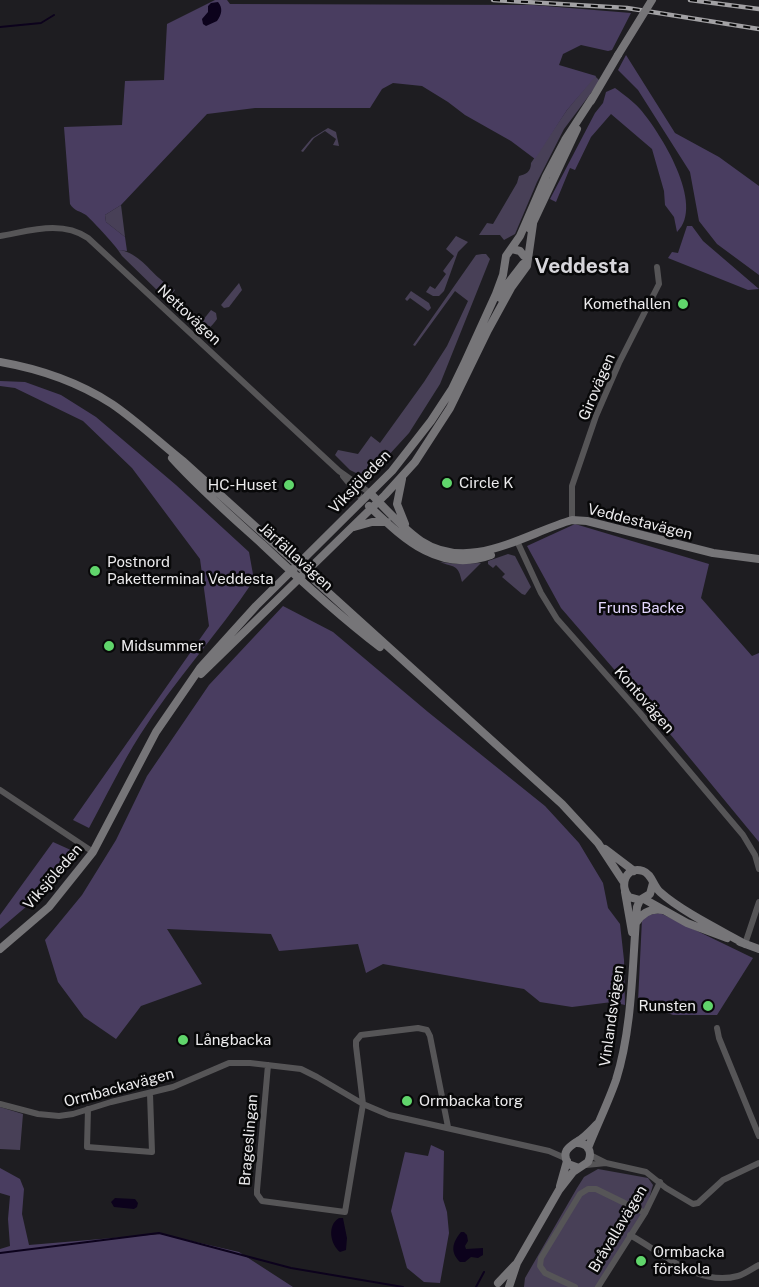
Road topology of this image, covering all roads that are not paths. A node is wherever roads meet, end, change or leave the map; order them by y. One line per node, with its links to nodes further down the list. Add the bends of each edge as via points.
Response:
1 (652, 0): 2 (street, Viksjöleden, bridge)
2 (593, 97): 3 (street, Viksjöleden); 5 (street, Viksjöleden, via 565,140)
3 (533, 225): 6 (street, Viksjöleden, via 526,237); 10 (street, Viksjöleden, via 527,266)
4 (0, 236): 13 (street, Nettovägen, via 62,227 88,238)
5 (512, 249): 6 (street); 7 (street)
6 (524, 256): 9 (street)
7 (505, 263): 9 (street, via 511,270); 13 (street, Viksjöleden, via 496,294 447,398 408,452)
8 (657, 267): 15 (street, Girovägen, via 659,284 596,416 572,486)
9 (519, 268): 10 (street, Viksjöleden, via 502,291)
10 (488, 330): 12 (street, Viksjöleden, via 450,408)
11 (0, 362): 21 (street, Järfällavägen, via 63,379 119,409 184,462)
12 (404, 475): 14 (street, Viksjöleden); 18 (street, via 398,504)
13 (366, 496): 14 (street, Veddestavägen); 21 (street, Viksjöleden)
14 (375, 505): 16 (street, Veddestavägen); 17 (street, Viksjöleden); 18 (street, Veddestavägen)
15 (572, 520): 19 (street, Veddestavägen); 20 (street, Veddestavägen, via 713,553)
16 (387, 522): 17 (street); 19 (street, Veddestavägen, via 421,550 453,560 486,557)
17 (351, 528): 22 (street, Viksjöleden)
18 (410, 532): 19 (street, Veddestavägen, via 438,549 463,554)
19 (517, 541): 27 (street, Kontovägen, via 556,619 743,835)
20 (759, 559)
21 (294, 568): 22 (street, Järfällavägen); 23 (street, Viksjöleden, via 225,639)
22 (303, 576): 23 (street, Viksjöleden); 25 (street, Järfällavägen, via 562,804)
23 (187, 687): 26 (street, Viksjöleden, via 156,732)
24 (0, 790): 26 (street)
25 (598, 843): 28 (street, Järfällavägen); 29 (street, Järfällavägen)
26 (93, 852): 38 (street, Viksjöleden, via 49,907)
27 (759, 869)
28 (634, 870): 29 (street); 30 (street, via 646,873)
29 (623, 881): 31 (street)
30 (652, 883): 32 (street, via 650,894); 37 (street, via 694,915)
31 (624, 892): 32 (street, via 633,899); 36 (street, Vinlandsvägen)
32 (642, 899): 34 (street); 35 (street, Vinlandsvägen)
33 (759, 902): 37 (street)
34 (669, 912): 35 (street, via 648,912); 37 (street, via 687,923)
35 (636, 923): 36 (street, Vinlandsvägen)
36 (634, 944): 46 (street, Vinlandsvägen, via 627,1028 616,1080)
37 (745, 944): 39 (street)
38 (0, 949)
39 (759, 949)
40 (717, 1028): 48 (street)
41 (268, 1065): 42 (street, Ormbackavägen, via 229,1063); 44 (street, Ormbackavägen, via 301,1069); 44 (street, Brageslingan, via 256,1194 262,1201 345,1212)
42 (150, 1094): 45 (street, Ormbackavägen); 45 (street, via 153,1152 87,1147)
43 (0, 1104): 45 (street, Ormbackavägen, via 59,1116)
44 (363, 1104): 47 (street, Ormbackavägen, via 389,1115); 47 (street, via 358,1037 425,1028 430,1036)
45 (88, 1109)
46 (597, 1124): 49 (street, Vinlandsvägen); 52 (street, Vinlandsvägen)
47 (448, 1127): 51 (street, Ormbackavägen)
48 (759, 1136)
49 (576, 1143): 50 (street); 52 (street, via 583,1144)
50 (568, 1148): 51 (street, Ormbackavägen); 53 (street)
51 (549, 1151): 53 (street, Ormbackavägen)
52 (589, 1152): 54 (street); 56 (street)
53 (566, 1159): 56 (street, via 571,1166); 58 (street)
54 (606, 1163): 56 (street); 57 (street, via 646,1172)
55 (759, 1163): 57 (street, via 723,1180 693,1204)
56 (582, 1166): 58 (street)
57 (660, 1182): 59 (street, Bråvallavägen)
58 (559, 1190): 62 (street)
59 (645, 1213): 60 (street, Bråvallavägen); 64 (street, via 596,1189 580,1194 541,1258 540,1266 545,1273)
60 (630, 1235): 61 (street, via 697,1274 716,1278 738,1276); 65 (street, Bråvallavägen)
61 (759, 1265)
62 (505, 1286): 63 (street)
63 (488, 1287)
64 (575, 1287)
65 (598, 1287)

